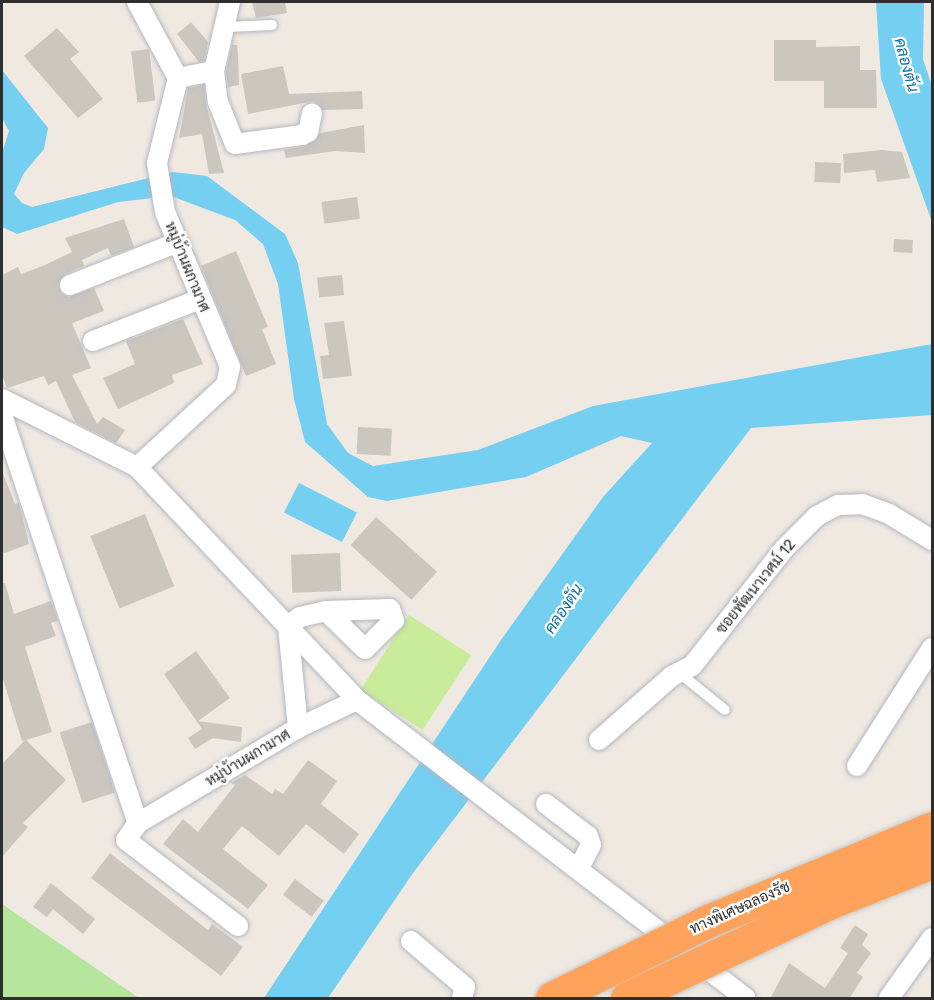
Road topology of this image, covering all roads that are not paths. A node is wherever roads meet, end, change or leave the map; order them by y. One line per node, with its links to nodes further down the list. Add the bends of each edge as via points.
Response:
1 (136, 2): 6 (street)
2 (230, 2): 4 (street)
3 (272, 25): 4 (lane)
4 (226, 27): 5 (street)
5 (214, 71): 6 (street); 7 (street, via 218,102 235,144 302,135 308,132)
6 (178, 78): 8 (street, หมู่บ้านผกามาศ, via 157,163 165,212)
7 (312, 113)
8 (176, 243): 9 (street); 10 (street, หมู่บ้านผกามาศ)
9 (70, 285)
10 (200, 299): 11 (street); 14 (street, หมู่บ้านผกามาศ, via 230,367 228,382)
11 (93, 341)
12 (2, 399): 14 (street)
13 (2, 415): 26 (street)
14 (137, 467): 17 (street)
15 (933, 540): 19 (street, ซอยพัฒนาเวศม์ 12, via 889,514 862,504 838,505 827,510 784,549)
16 (326, 611): 17 (street, via 300,617)
17 (288, 626): 20 (street); 22 (street, หมู่บ้านผกามาศ)
18 (933, 648): 24 (street)
19 (682, 675): 21 (lane); 23 (street, ซอยพัฒนาเวศม์ 12, via 672,676)
20 (357, 700): 22 (street); 29 (street)
21 (725, 710)
22 (298, 728): 26 (street, หมู่บ้านผกามาศ)
23 (599, 740)
24 (857, 766)
25 (546, 804): 29 (street, via 588,836 591,845)
26 (138, 823): 30 (street, via 128,836 128,844)
27 (933, 828): 34 (highway, ทางพิเศษฉลองรัช, bridge, via 710,920)
28 (933, 862): 35 (highway, bridge, via 829,903)
29 (579, 868): 36 (street)
30 (238, 926)
31 (933, 938): 37 (street)
32 (411, 941): 33 (street, via 465,987)
33 (462, 999)
34 (552, 999)
35 (627, 999)
36 (746, 999)
37 (889, 999)

